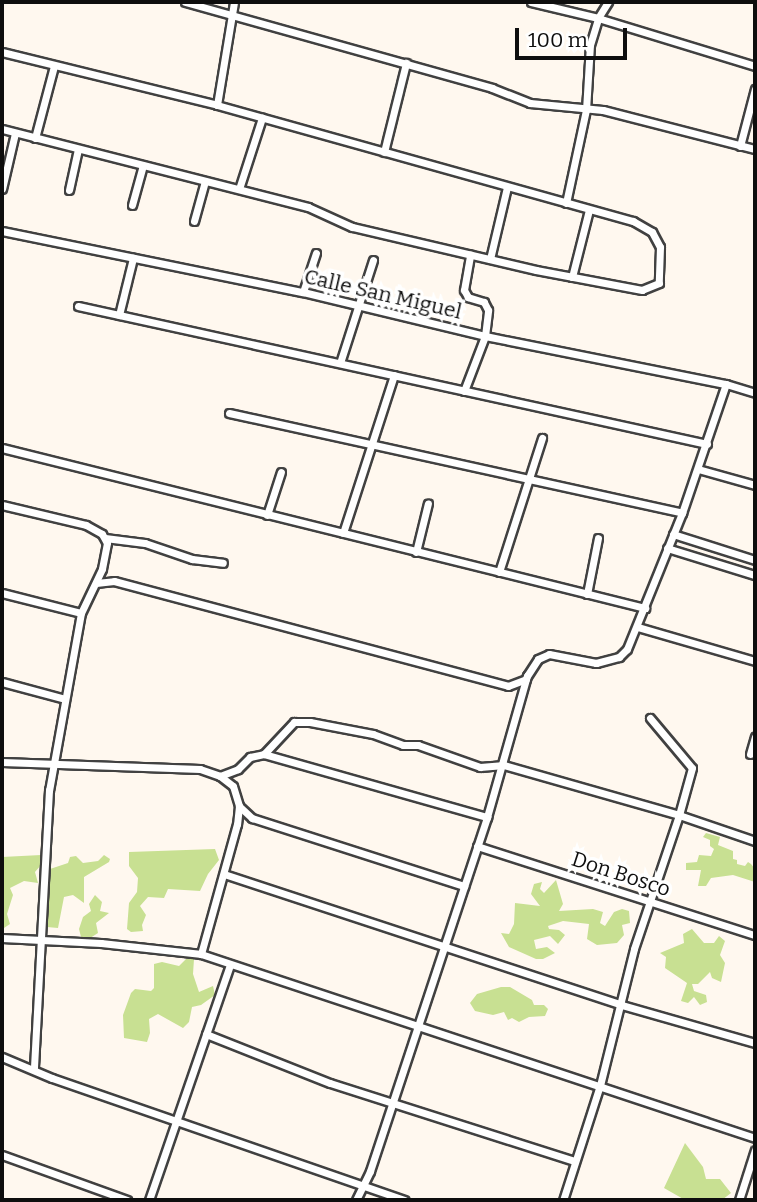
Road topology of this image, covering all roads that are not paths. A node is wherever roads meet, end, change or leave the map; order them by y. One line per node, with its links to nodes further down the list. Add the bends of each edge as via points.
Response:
1 (185, 2): 5 (street)
2 (233, 2): 5 (street)
3 (531, 2): 6 (street)
4 (608, 2): 6 (street)
5 (230, 15): 8 (street); 12 (street)
6 (598, 18): 10 (street); 13 (street, via 590,45)
7 (2, 52): 9 (street)
8 (406, 64): 13 (street, via 530,103); 21 (street)
9 (54, 66): 12 (street); 17 (street)
10 (755, 66)
11 (755, 89): 18 (street)
12 (217, 105): 14 (street)
13 (586, 110): 18 (street, via 604,110); 28 (street)
14 (262, 118): 21 (street); 26 (street)
15 (2, 130): 16 (street)
16 (15, 133): 17 (street); 25 (street)
17 (35, 138): 19 (street)
18 (740, 146): 20 (street)
19 (78, 149): 22 (street); 27 (street)
20 (755, 149)
21 (384, 152): 24 (street)
22 (143, 165): 23 (street); 29 (street)
23 (205, 181): 26 (street); 31 (street)
24 (507, 187): 28 (street); 36 (street)
25 (2, 189)
26 (239, 189): 34 (street, via 308,207 352,227)
27 (69, 190)
28 (566, 204): 30 (street)
29 (132, 205)
30 (589, 210): 38 (street); 38 (street, via 633,221 652,232 660,247 659,283 642,290)
31 (194, 222)
32 (2, 231): 35 (street, Calle San Miguel)
33 (316, 253): 39 (street)
34 (470, 255): 36 (street); 43 (street, via 464,290 468,297 484,302 488,310)
35 (134, 258): 39 (street, Calle San Miguel); 42 (street)
36 (489, 259): 38 (street)
37 (373, 260): 41 (street)
38 (572, 277)
39 (303, 292): 41 (street, Calle San Miguel)
40 (78, 306): 42 (street)
41 (359, 306): 43 (street, Calle San Miguel); 44 (street)
42 (119, 315): 44 (street)
43 (485, 336): 46 (street, Calle San Miguel); 47 (street)
44 (340, 363): 45 (street)
45 (394, 375): 47 (street); 52 (street)
46 (726, 384): 48 (street, Calle San Miguel); 51 (street)
47 (464, 391): 51 (street)
48 (755, 393)
49 (229, 413): 52 (street)
50 (542, 438): 56 (street)
51 (707, 444): 54 (street)
52 (372, 445): 56 (street); 62 (street)
53 (2, 448): 61 (street)
54 (698, 469): 57 (street); 60 (street)
55 (281, 472): 61 (street)
56 (528, 481): 60 (street); 71 (street)
57 (755, 485)
58 (429, 503): 67 (street)
59 (2, 505): 64 (street, via 86,525)
60 (682, 513): 63 (street)
61 (267, 515): 62 (street)
62 (343, 533): 67 (street)
63 (673, 534): 66 (street); 68 (street)
64 (105, 538): 69 (street); 70 (street)
65 (598, 538): 76 (street)
66 (667, 548): 72 (street); 77 (street)
67 (416, 552): 71 (street)
68 (755, 559)
69 (223, 563)
70 (102, 569): 73 (street); 74 (street)
71 (499, 572): 76 (street)
72 (755, 575)
73 (114, 581): 74 (street); 83 (street)
74 (96, 583): 78 (street)
75 (2, 593): 78 (street)
76 (587, 594): 77 (street)
77 (645, 608): 79 (street)
78 (81, 613): 84 (street)
79 (638, 627): 80 (street); 81 (street, via 618,657 596,663 549,654 538,659)
80 (755, 661)
81 (526, 679): 83 (street); 85 (street)
82 (2, 682): 84 (street)
83 (508, 686): 85 (street)
84 (65, 699): 91 (street)
85 (518, 705): 92 (street)
86 (650, 718): 95 (street, via 692,768)
87 (755, 737): 89 (street)
88 (264, 754): 92 (street, via 294,722 310,722 418,745 480,767); 93 (street, via 250,757 238,769); 96 (street)
89 (750, 754)
90 (2, 762): 91 (street)
91 (52, 765): 93 (street, via 200,769); 104 (street)
92 (504, 765): 95 (street); 96 (street)
93 (220, 776): 94 (street, via 233,786)
94 (239, 806): 99 (street); 100 (street, via 252,818)
95 (679, 815): 97 (street); 101 (street)
96 (487, 817): 98 (street)
97 (755, 841)
98 (477, 846): 100 (street); 101 (street, Don Bosco)
99 (224, 874): 105 (street); 106 (street)
100 (464, 886): 105 (street)
101 (649, 901): 102 (street, Don Bosco); 108 (street)
102 (755, 935)
103 (2, 938): 104 (street)
104 (41, 941): 106 (street); 113 (street)
105 (443, 947): 108 (street); 109 (street)
106 (201, 954): 107 (street)
107 (230, 965): 109 (street); 110 (street)
108 (622, 1005): 111 (street); 114 (street)
109 (417, 1026): 114 (street); 115 (street)
110 (206, 1034): 115 (street); 116 (street)
111 (755, 1043)
112 (2, 1057): 113 (street)
113 (34, 1069): 116 (street)
114 (600, 1085): 117 (street); 120 (street)
115 (391, 1103): 120 (street); 121 (street, via 370,1171)
116 (176, 1121): 121 (street); 123 (street)
117 (755, 1138)
118 (755, 1150): 127 (street)
119 (2, 1155): 122 (street)
120 (575, 1161): 126 (street)
121 (361, 1185): 124 (street); 125 (street)
122 (127, 1200)
123 (149, 1200)
124 (356, 1200)
125 (405, 1200)
126 (563, 1200)
127 (739, 1200)

